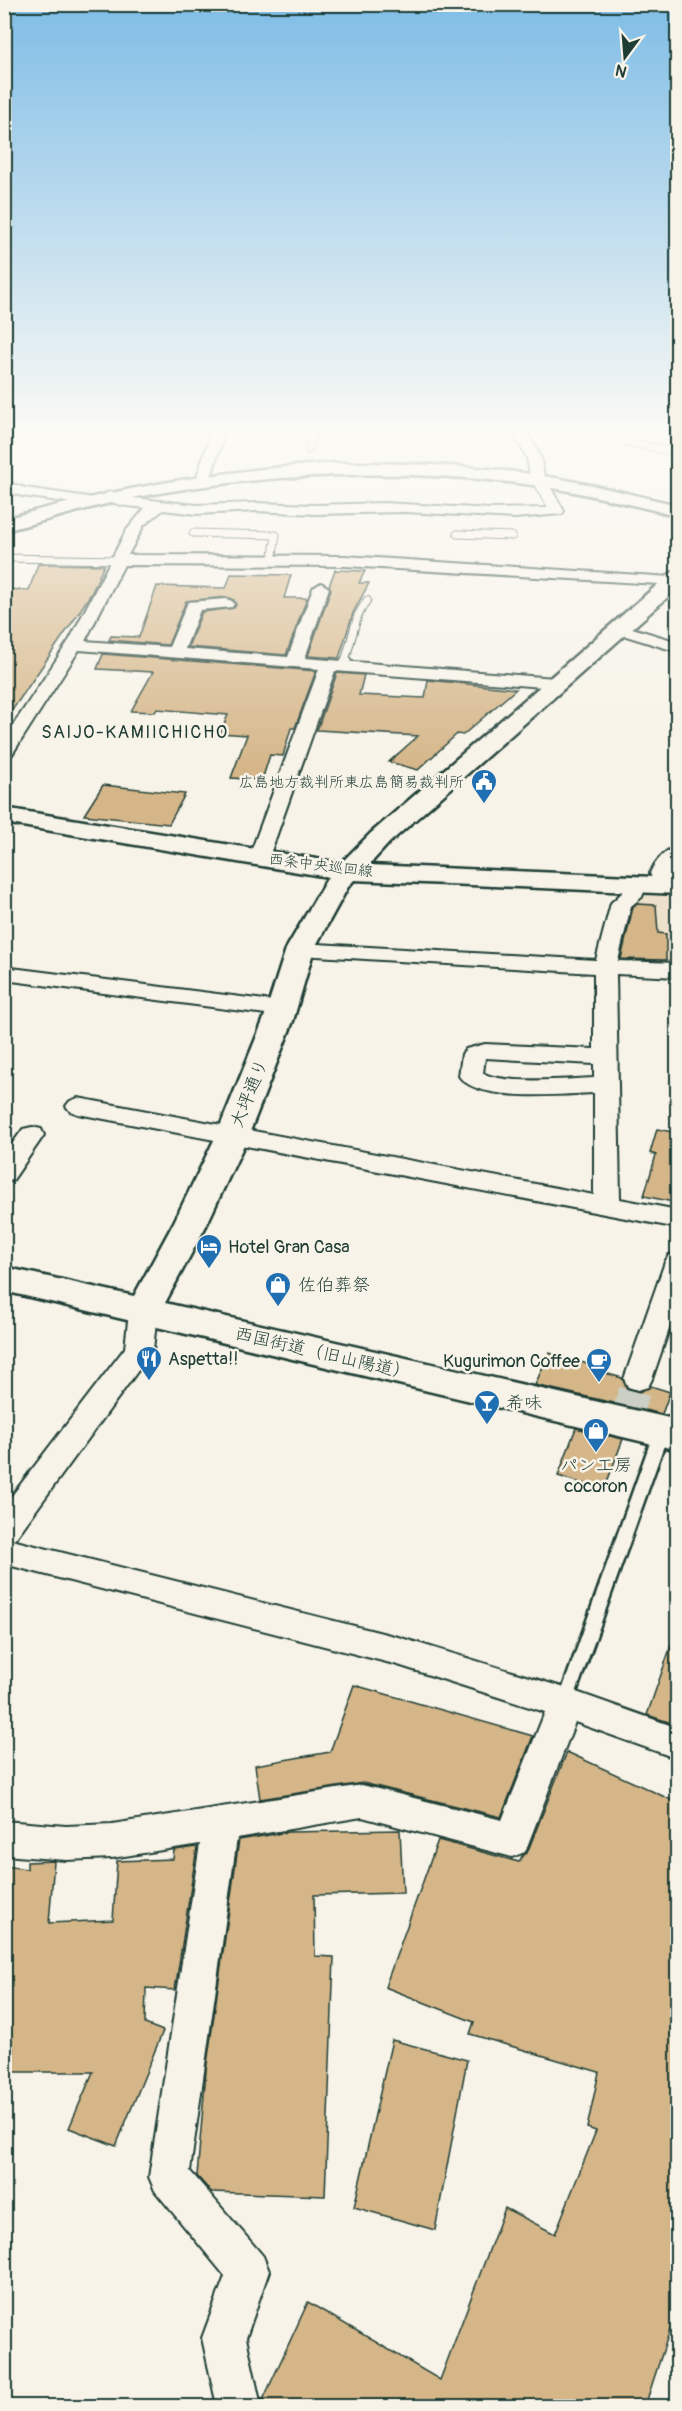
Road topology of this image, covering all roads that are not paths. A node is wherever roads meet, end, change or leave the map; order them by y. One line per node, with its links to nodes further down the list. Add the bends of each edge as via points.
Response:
1 (126, 545): 4 (street)
2 (275, 545): 5 (lane)
3 (4, 558): 4 (lane)
4 (120, 560): 5 (street); 11 (street)
5 (272, 561): 6 (street, via 345,561)
6 (674, 580): 10 (street, 大坪通り)
7 (321, 588): 14 (street)
8 (367, 600): 15 (lane)
9 (226, 604): 13 (street, via 194,605)
10 (619, 629): 12 (street); 16 (street, 大坪通り)
11 (76, 645): 13 (street); 17 (street)
12 (678, 647)
13 (175, 653): 14 (street)
14 (295, 662): 15 (street)
15 (336, 665): 16 (street); 20 (street)
16 (555, 683): 21 (street, 大坪通り)
17 (4, 753)
18 (4, 815): 20 (street, 西条中央巡回線)
19 (678, 852): 23 (street, via 660,873)
20 (259, 857): 21 (street, 西条中央巡回線)
21 (347, 872): 22 (street, 西条中央巡回線); 24 (street, 大坪通り)
22 (637, 884): 23 (street, 西条中央巡回線); 25 (street, via 635,893 621,903)
23 (670, 886)
24 (300, 950): 25 (street); 28 (street, 大坪通り)
25 (605, 968): 26 (street); 29 (street)
26 (678, 970)
27 (4, 973): 28 (street)
28 (281, 1009): 32 (street, 大坪通り)
29 (607, 1057): 30 (street); 30 (street, via 485,1051 474,1054 471,1076 485,1085)
30 (607, 1085): 35 (street)
31 (78, 1106): 32 (street)
32 (233, 1134): 35 (street); 39 (street, 大坪通り)
33 (32, 1135): 34 (street)
34 (4, 1174)
35 (607, 1206): 36 (street)
36 (678, 1219)
37 (678, 1262): 40 (street)
38 (4, 1279): 39 (street, 西国街道（旧山陽道）)
39 (143, 1312): 41 (street, 西国街道（旧山陽道）); 42 (street, via 139,1350)
40 (638, 1379)
41 (670, 1432): 44 (lane)
42 (4, 1530)
43 (4, 1551): 44 (street, via 398,1650)
44 (566, 1703): 45 (street); 46 (street, via 512,1840 362,1801)
45 (678, 1744)
46 (221, 1824): 47 (street, via 112,1841 66,1843); 48 (street, via 169,2176 248,2271 224,2338)
47 (4, 1838)
48 (239, 2406)

